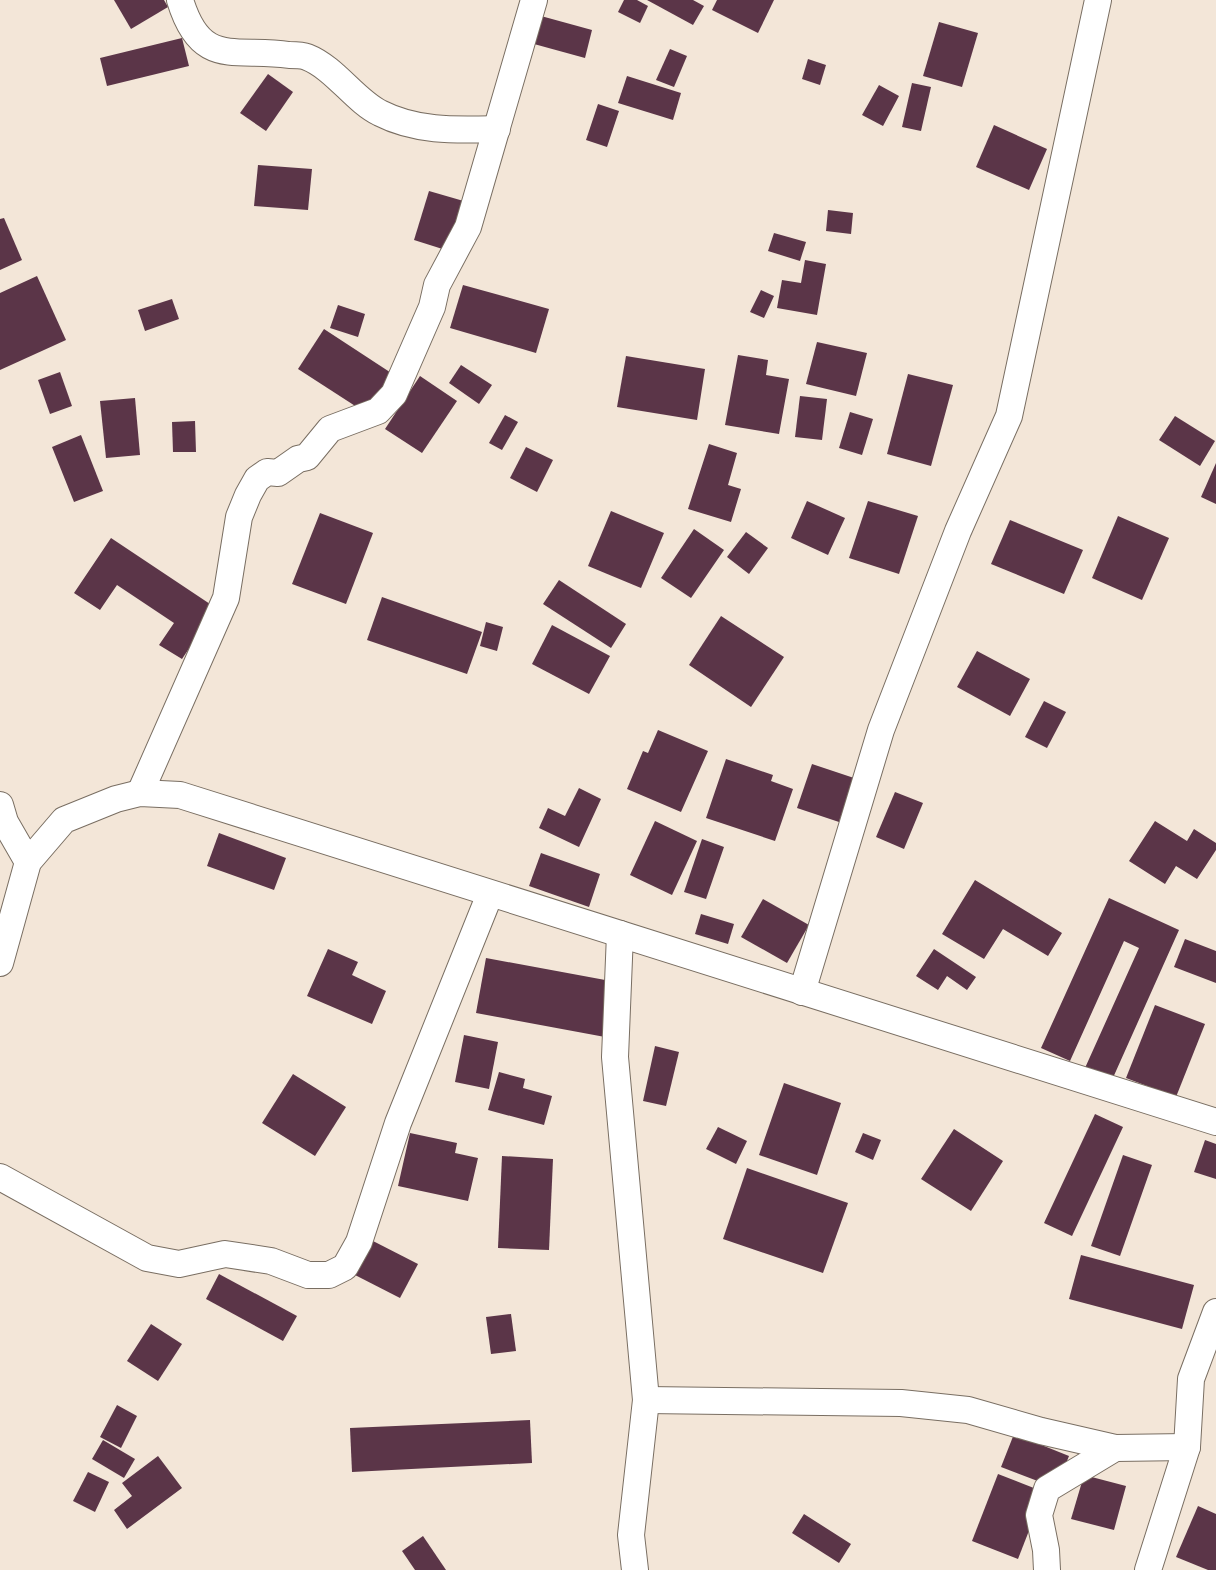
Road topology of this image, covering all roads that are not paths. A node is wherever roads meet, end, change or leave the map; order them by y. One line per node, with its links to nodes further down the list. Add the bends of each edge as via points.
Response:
1 (180, 0): 4 (street, via 194,34 221,52 307,57 379,113 433,130)
2 (534, 0): 4 (street)
3 (1098, 0): 11 (street, via 1009,416 958,531 880,730)
4 (497, 129): 5 (street, via 468,227 437,285 432,307 394,394 378,411 330,429 307,457 278,473 267,472 248,495 239,517 226,598)
5 (140, 793): 7 (street, via 64,820); 8 (street, via 180,795)
6 (0, 805): 7 (street, via 5,822)
7 (28, 862): 10 (street)
8 (490, 894): 9 (street); 13 (street, via 398,1124 359,1242 345,1267 329,1275 308,1275 271,1262 225,1254 179,1264 147,1258)
9 (620, 934): 11 (street); 15 (street, via 615,1057)
10 (0, 963)
11 (802, 992): 12 (street)
12 (1216, 1122)
13 (0, 1177)
14 (1216, 1312): 16 (street, via 1191,1379)
15 (646, 1400): 17 (street, via 923,1405 968,1410); 18 (street, via 631,1535)
16 (1187, 1447): 17 (street); 20 (street)
17 (1115, 1448): 19 (street, via 1047,1489 1039,1515)
18 (635, 1570)
19 (1047, 1570)
20 (1148, 1570)

